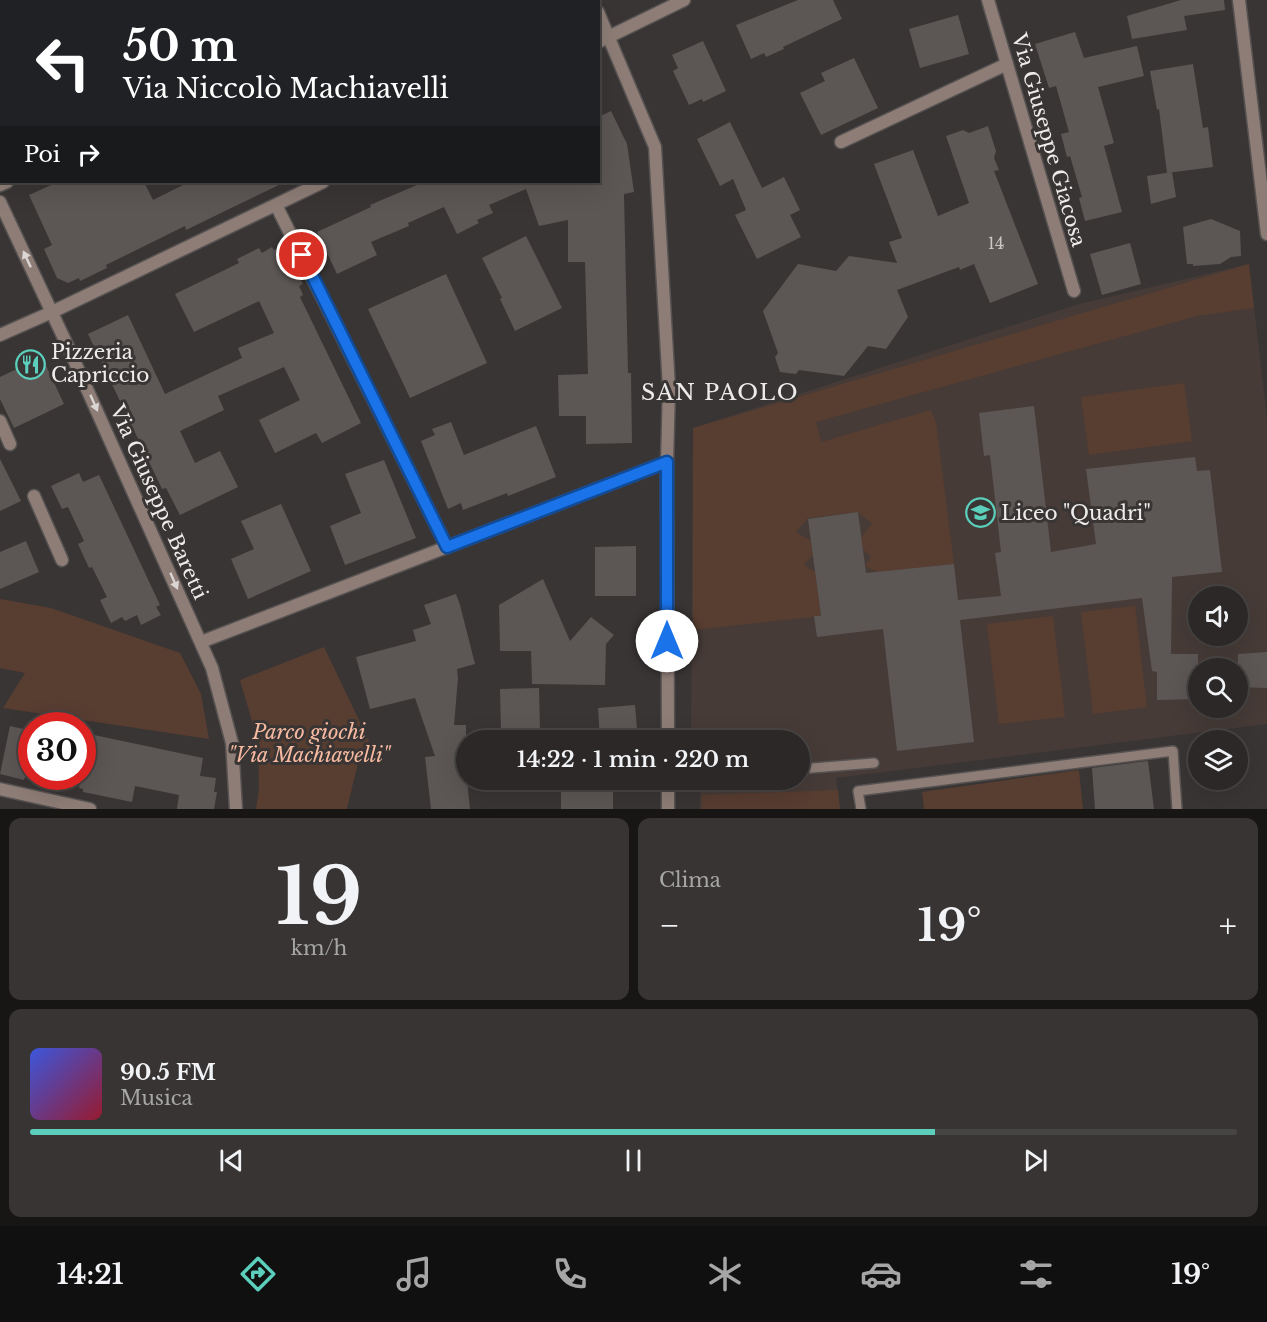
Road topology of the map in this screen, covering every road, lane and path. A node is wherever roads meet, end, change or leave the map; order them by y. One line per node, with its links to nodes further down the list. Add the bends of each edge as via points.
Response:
1 (684, 0): 5 (street)
2 (987, 0): 6 (street, Via Giuseppe Giacosa)
3 (1239, 0): 7 (street)
4 (600, 21): 5 (street)
5 (604, 39): 18 (street, via 656,147 669,387)
6 (1007, 64): 8 (street); 13 (street, Via Giuseppe Giacosa)
7 (1261, 139): 12 (street)
8 (841, 142)
9 (321, 183): 11 (street)
10 (0, 202): 14 (street, Via Giuseppe Baretti, one-way to 10)
11 (276, 205): 14 (street); 20 (street)
12 (1267, 234)
13 (1074, 291)
14 (52, 312): 15 (street); 22 (street, Via Giuseppe Baretti, one-way to 22)
15 (0, 335)
16 (0, 421): 17 (street)
17 (10, 444)
18 (667, 462): 20 (street); 23 (street)
19 (34, 496): 21 (street)
20 (447, 547): 22 (street)
21 (62, 560)
22 (201, 642): 29 (street, Via Giuseppe Baretti, via 218,687 232,743)
23 (668, 730)
24 (874, 763): 25 (lane)
25 (810, 768)
26 (0, 789): 28 (street)
27 (668, 790): 30 (street)
28 (90, 809)
29 (236, 809)
30 (668, 809)
31 (861, 809): 32 (lane, via 858,791 1173,751)
32 (1177, 809)

